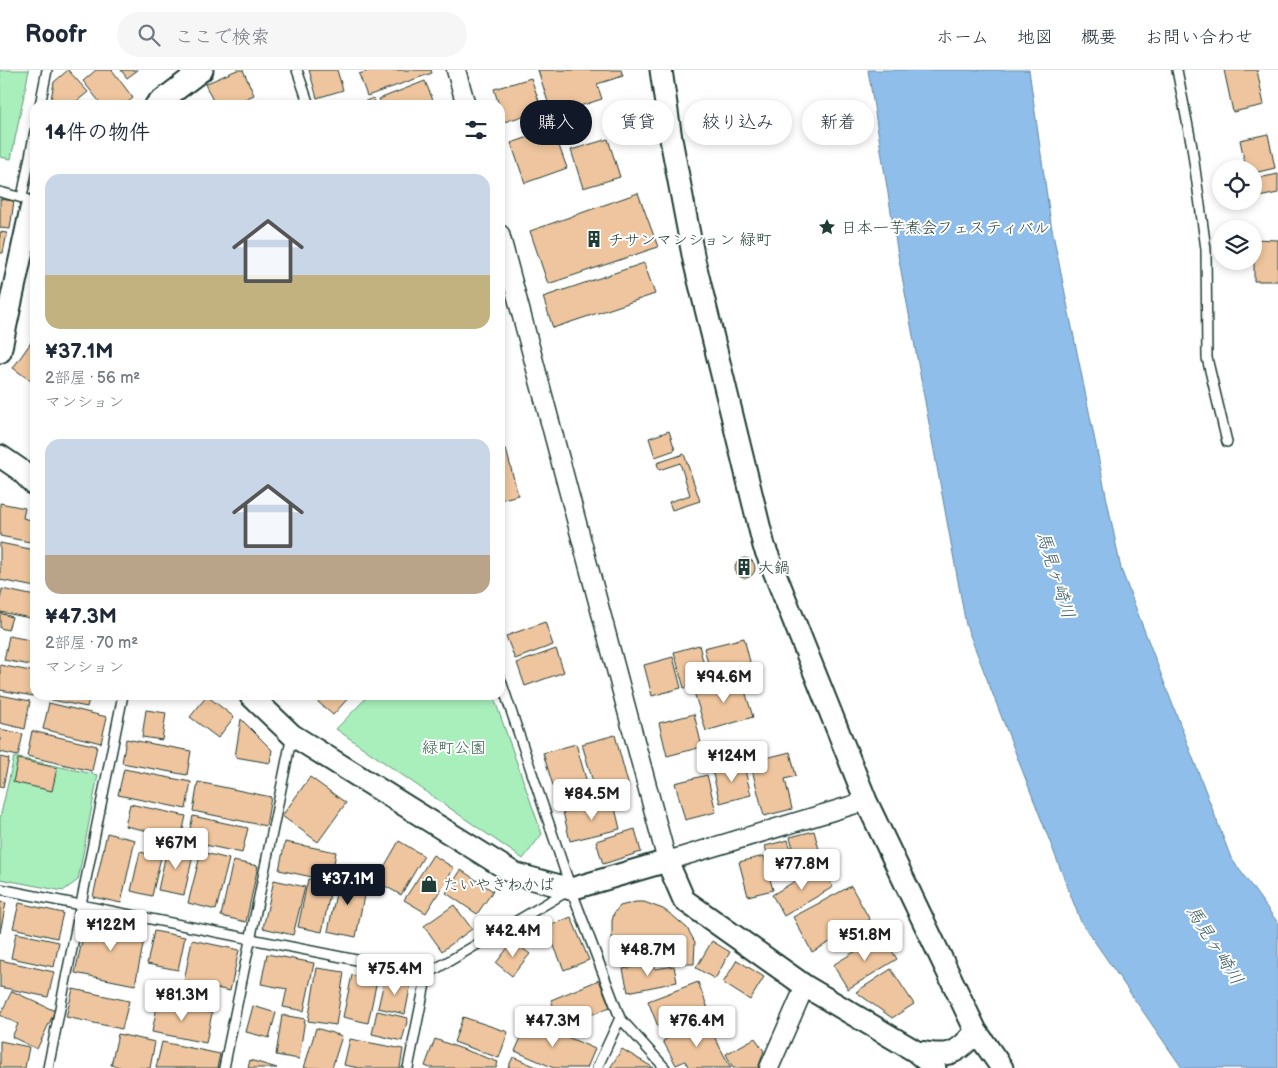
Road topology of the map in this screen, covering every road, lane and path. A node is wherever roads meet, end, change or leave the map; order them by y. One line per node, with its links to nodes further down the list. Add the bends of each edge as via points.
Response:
1 (47, 70): 7 (lane)
2 (297, 70): 9 (lane)
3 (456, 70): 10 (street)
4 (661, 70): 23 (street, via 694,260 764,546)
5 (1177, 70): 16 (lane, via 1206,249 1207,358)
6 (195, 72): 8 (street)
7 (41, 100)
8 (162, 100)
9 (307, 100)
10 (465, 100)
11 (0, 192): 12 (lane)
12 (30, 202)
13 (30, 214): 15 (street)
14 (505, 253): 24 (street)
15 (0, 352)
16 (1227, 442)
17 (0, 456): 18 (street)
18 (30, 480)
19 (505, 693): 25 (lane)
20 (122, 700): 27 (lane)
21 (255, 700): 22 (street)
22 (292, 735): 25 (street, via 515,874); 28 (lane)
23 (866, 801): 24 (street); 32 (street)
24 (667, 861): 25 (street); 30 (street, via 684,900)
25 (570, 889): 29 (lane); 31 (lane)
26 (0, 890): 27 (lane)
27 (79, 906): 28 (lane); 34 (lane)
28 (252, 939): 29 (lane); 35 (lane)
29 (427, 974): 36 (lane)
30 (805, 986): 33 (street); 39 (street)
31 (620, 1018): 37 (lane); 38 (lane)
32 (976, 1031): 33 (street, via 965,1045 952,1053); 41 (street)
33 (918, 1060): 40 (street)
34 (48, 1068)
35 (224, 1068)
36 (408, 1068)
37 (597, 1068)
38 (665, 1068)
39 (769, 1068)
40 (935, 1068)
41 (1002, 1068)

